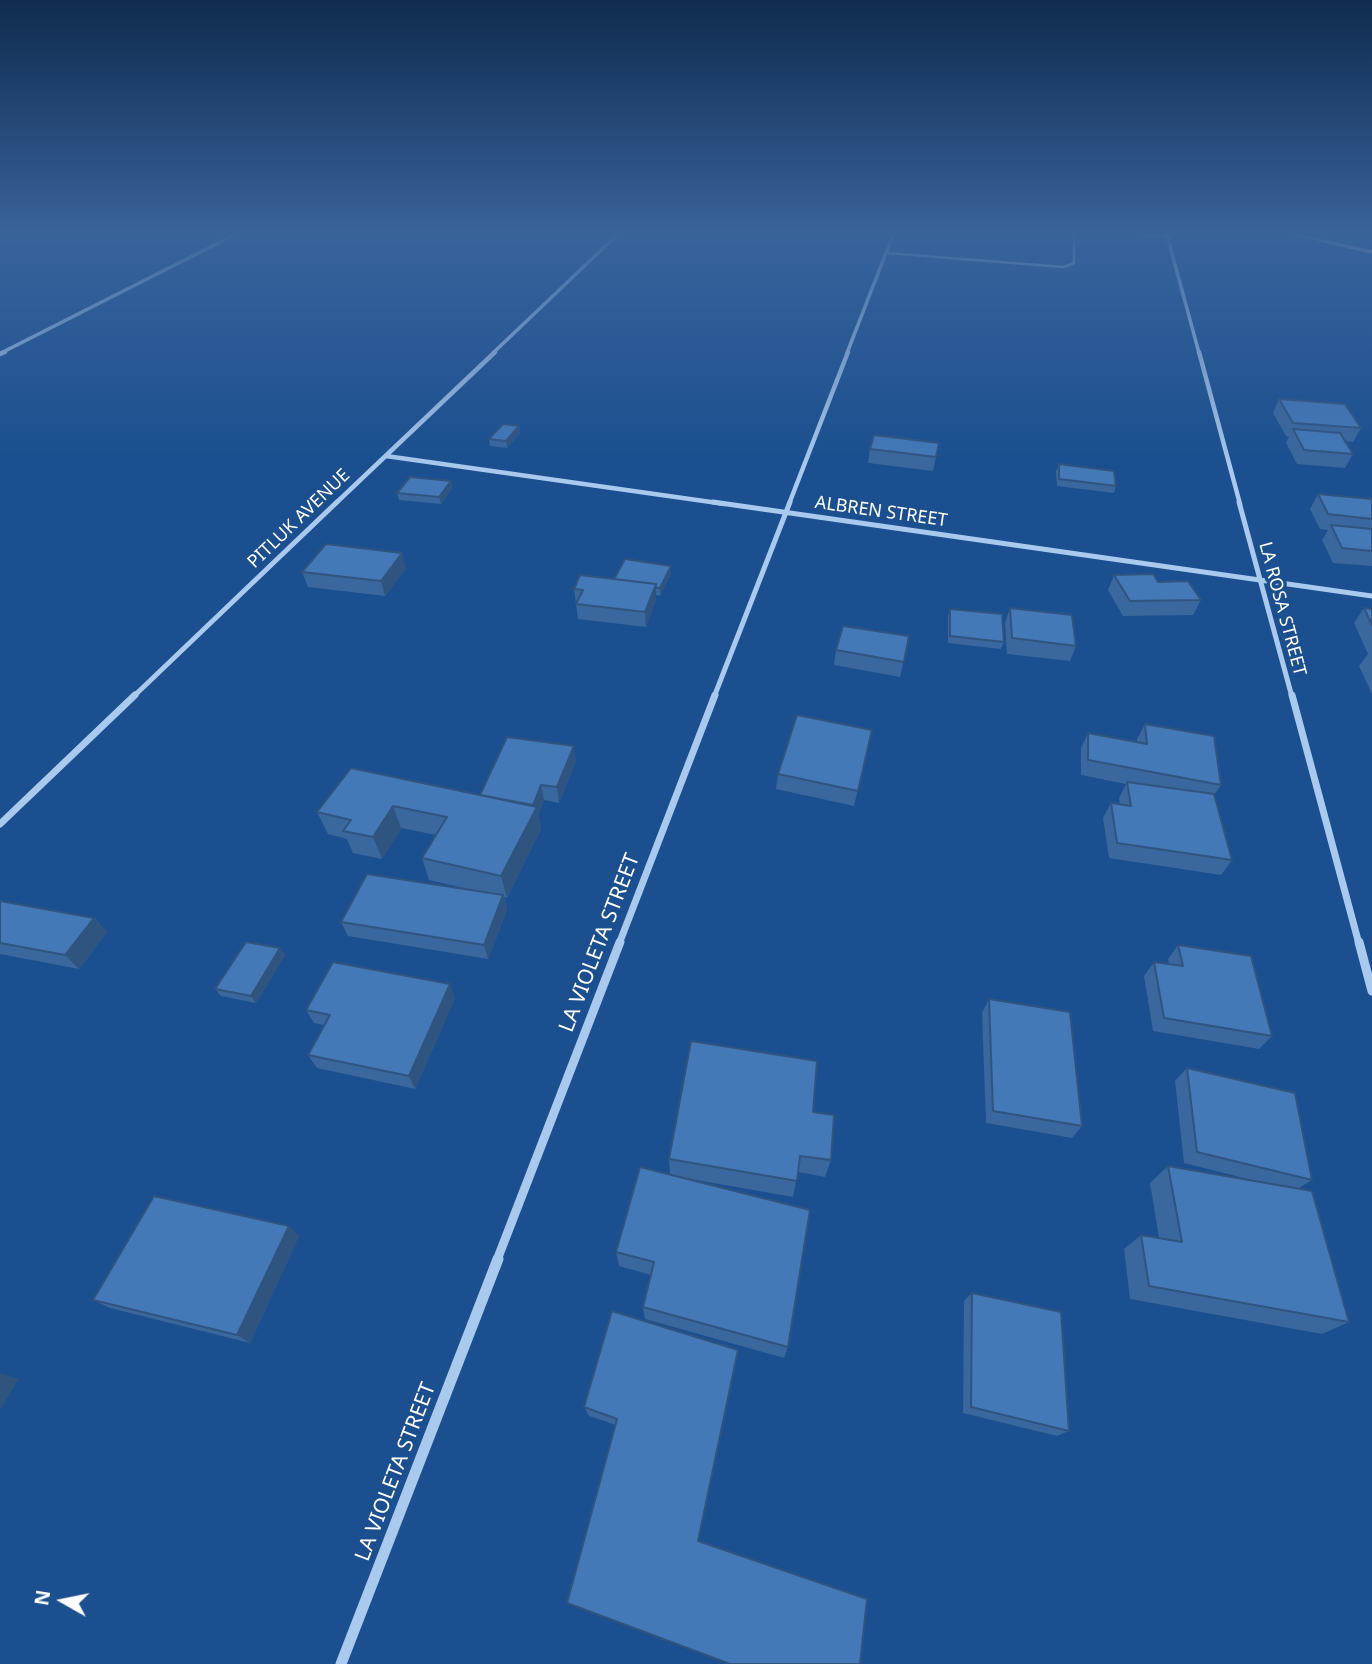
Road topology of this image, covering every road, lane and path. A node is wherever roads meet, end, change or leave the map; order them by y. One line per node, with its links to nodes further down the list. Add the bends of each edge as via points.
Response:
1 (81, 313): 5 (street)
2 (536, 313): 6 (street, PITLUK AVENUE)
3 (863, 313): 7 (street, LA VIOLETA STREET)
4 (1188, 313): 8 (street, LA ROSA STREET)
5 (0, 354)
6 (386, 456): 7 (street, ALBREN STREET); 10 (street, PITLUK AVENUE)
7 (784, 512): 8 (street, ALBREN STREET); 12 (street, LA VIOLETA STREET)
8 (1259, 580): 9 (street, ALBREN STREET); 11 (street, LA ROSA STREET)
9 (1372, 596)
10 (0, 824)
11 (1372, 991)
12 (341, 1664)

